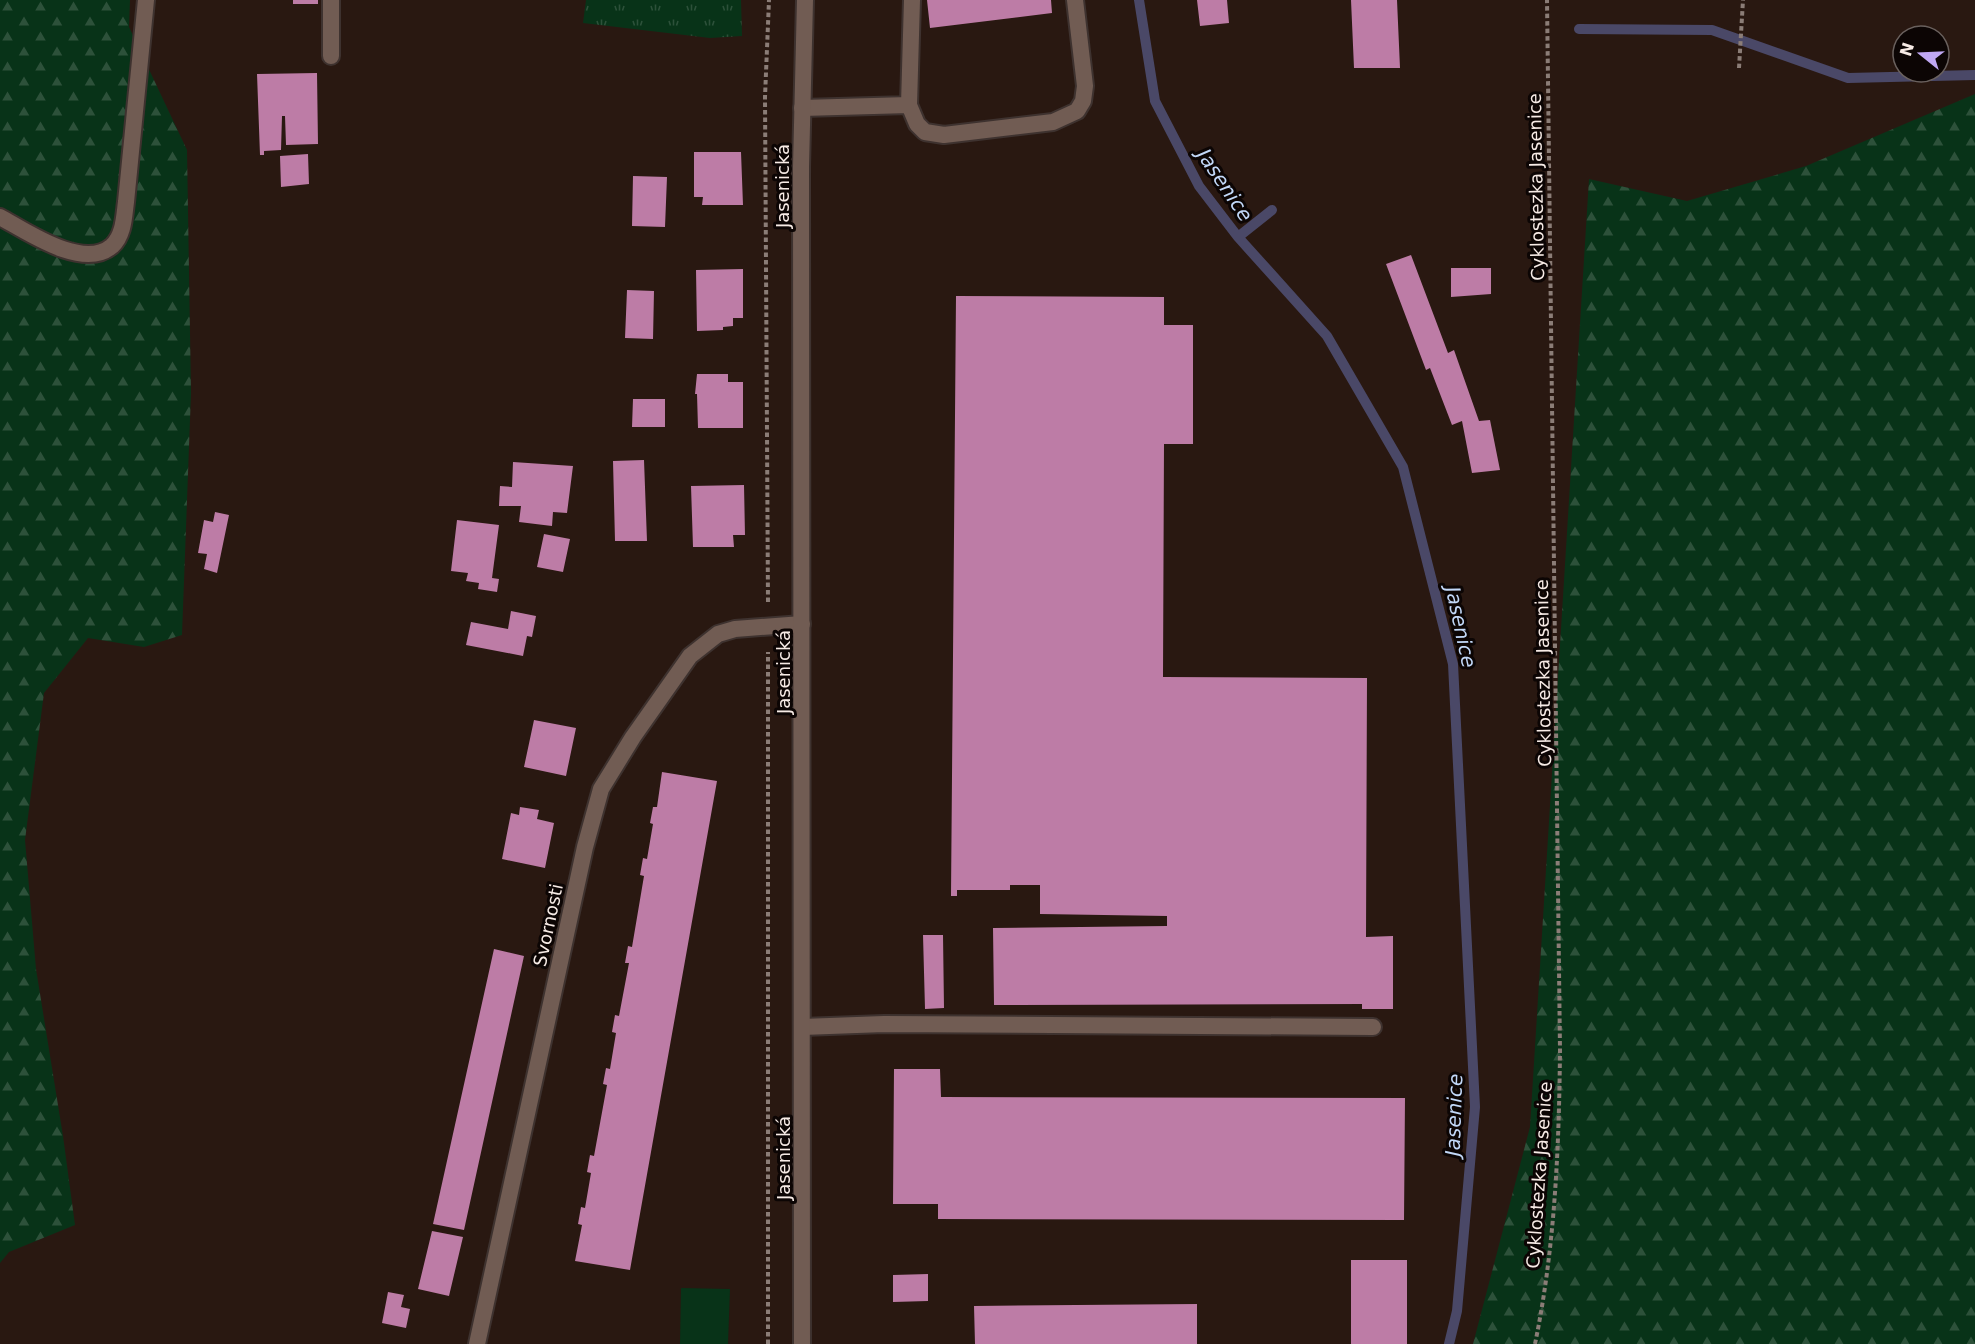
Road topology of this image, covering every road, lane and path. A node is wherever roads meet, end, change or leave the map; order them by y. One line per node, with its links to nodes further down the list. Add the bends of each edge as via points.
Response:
1 (146, 0): 13 (street, via 126,202 121,231 112,246 101,251 71,253)
2 (331, 0): 9 (street)
3 (769, 0): 15 (path, via 765,97)
4 (805, 0): 12 (street, Jasenická)
5 (912, 0): 11 (street)
6 (1075, 0): 11 (street, via 1085,86 1077,111 1068,117 1053,122 933,134 917,124)
7 (1546, 0): 21 (path, Cyklostezka Jasenice, via 1560,1050 1554,1221)
8 (1743, 0): 10 (path)
9 (331, 56)
10 (1739, 68)
11 (909, 105): 12 (street)
12 (802, 108): 14 (street, Jasenická)
13 (0, 217)
14 (802, 624): 15 (street, Svornosti); 16 (street, Jasenická)
15 (768, 625): 18 (street, Svornosti, via 718,634 690,656 602,789 585,847); 19 (path)
16 (802, 1027): 17 (street); 20 (street, Jasenická)
17 (1373, 1027)
18 (477, 1344)
19 (768, 1344)
20 (802, 1344)
21 (1535, 1344)

